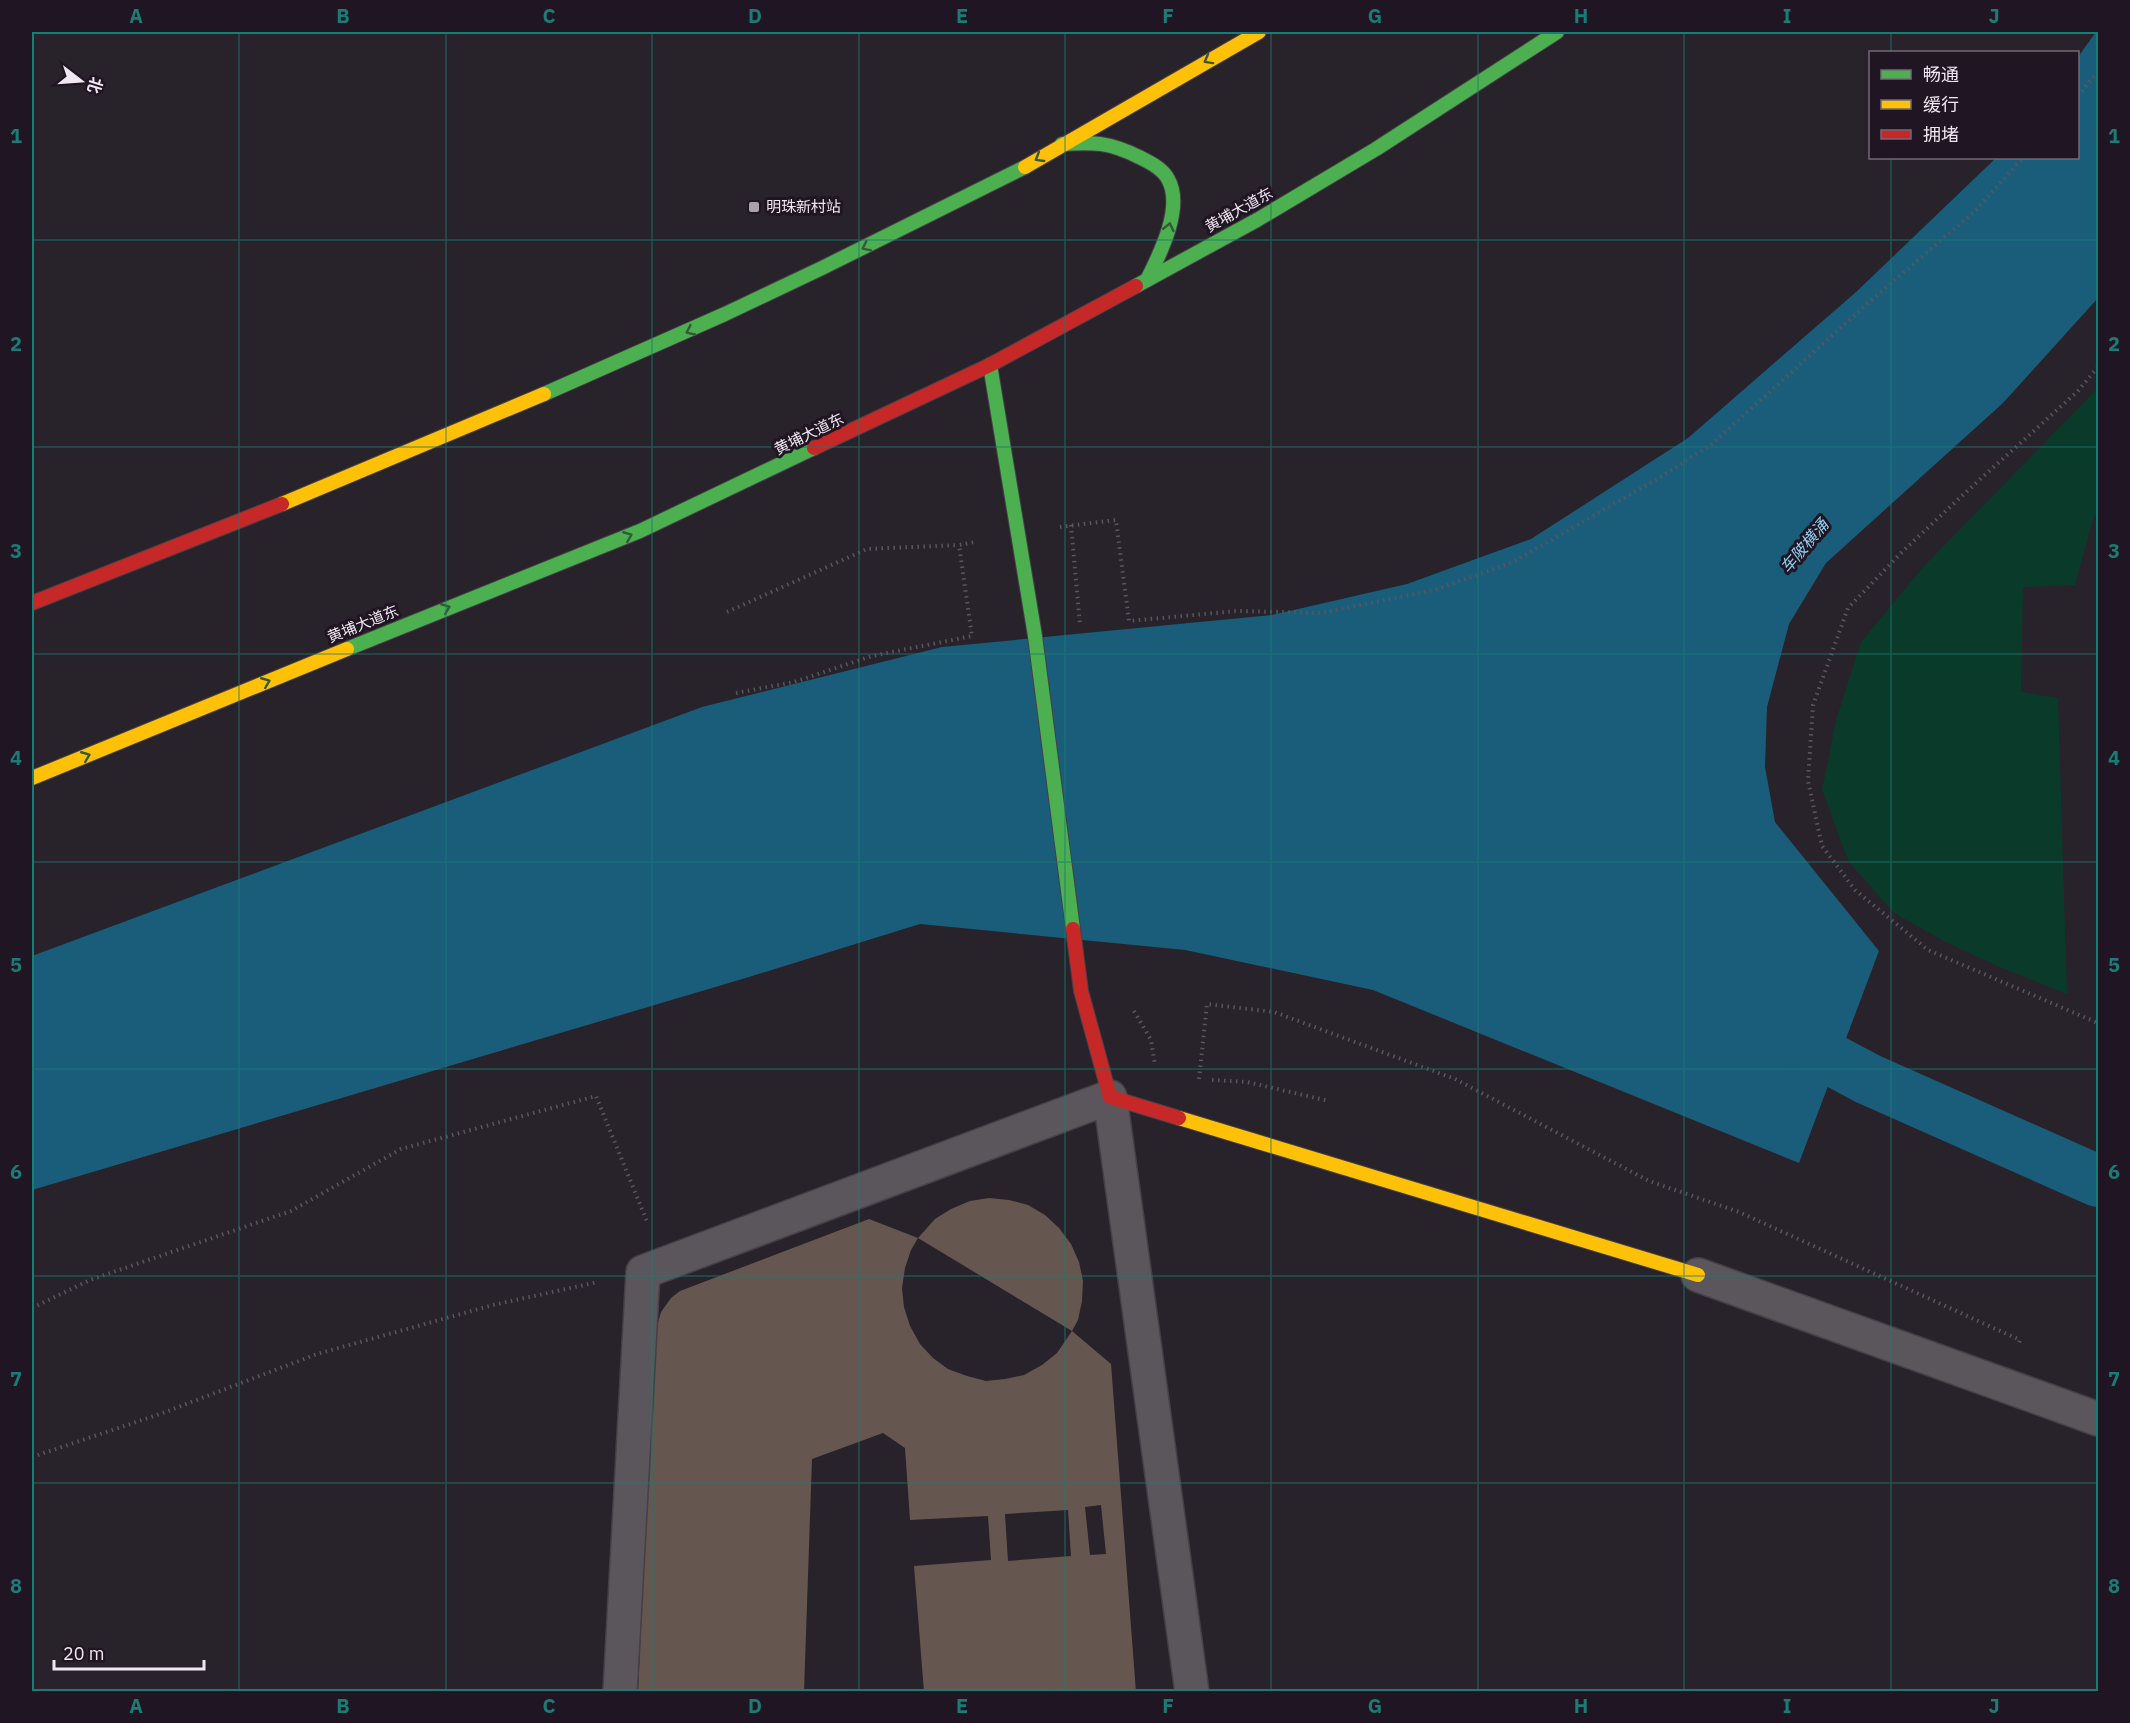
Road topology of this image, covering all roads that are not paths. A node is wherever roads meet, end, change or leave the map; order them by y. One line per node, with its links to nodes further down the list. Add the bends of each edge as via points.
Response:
1 (1259, 32): 3 (main road, one-way to 3)
2 (1557, 32): 4 (main road, 黄埔大道东, via 1366,155)
3 (1062, 144): 4 (main road, one-way to 3, via 1170,228 1174,201 1168,179 1148,161 1119,149 1089,142); 6 (main road, one-way to 6, via 1023,168 875,242 632,357 320,489)
4 (1147, 280): 5 (main road, 黄埔大道东)
5 (990, 365): 7 (main road, 黄埔大道东, one-way to 5, via 640,531); 8 (main road, via 1035,636 1081,991)
6 (32, 603)
7 (32, 778)
8 (1110, 1097): 9 (main road); 11 (street, via 653,1268); 12 (street)
9 (1698, 1275): 10 (street)
10 (2098, 1419)
11 (620, 1692)
12 (1192, 1692)

